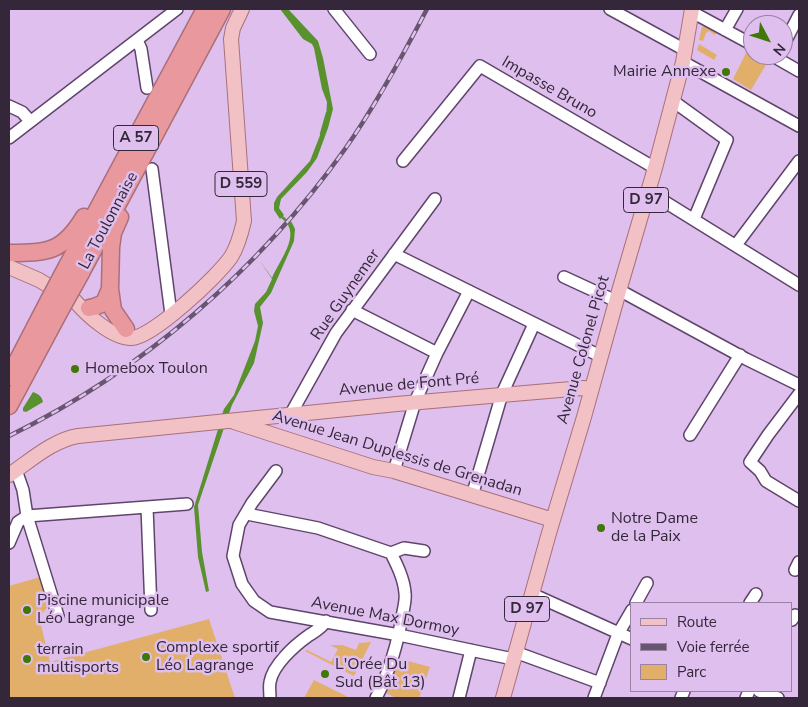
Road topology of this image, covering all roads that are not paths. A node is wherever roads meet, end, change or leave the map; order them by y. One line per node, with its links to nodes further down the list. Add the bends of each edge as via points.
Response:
1 (178, 9): 12 (street)
2 (205, 9): 20 (highway, La Toulonnaise / A 57)
3 (222, 9): 16 (highway, La Toulonnaise / A 57)
4 (242, 9): 43 (main road, D 559, via 231,39 244,221 241,235 231,257 219,272)
5 (334, 9): 14 (street)
6 (610, 9): 15 (street)
7 (736, 9): 11 (street)
8 (692, 10): 11 (street); 15 (main road, Avenue Colonel Picot / D 97)
9 (799, 15): 10 (street)
10 (793, 27)
11 (725, 30): 13 (street)
12 (137, 40): 17 (street); 21 (street)
13 (743, 40)
14 (370, 54)
15 (684, 56): 18 (main road, Avenue Colonel Picot / D 97); 22 (street)
16 (182, 83): 35 (highway, La Toulonnaise / A 57); 38 (highway, via 113,233)
17 (146, 88)
18 (674, 101): 26 (main road, Avenue Colonel Picot / D 97); 30 (street, via 727,140)
19 (9, 106): 21 (street, via 22,112)
20 (146, 120): 32 (highway, via 63,243 44,252); 35 (highway, La Toulonnaise / A 57)
21 (30, 121): 23 (street)
22 (799, 126)
23 (9, 138)
24 (799, 160): 31 (street)
25 (403, 161): 26 (street, Impasse Bruno, via 480,66)
26 (656, 168): 28 (main road, Avenue Colonel Picot / D 97)
27 (152, 169): 43 (street)
28 (649, 192): 30 (street); 40 (main road, Avenue Colonel Picot / D 97)
29 (435, 199): 33 (street, Rue Guynemer)
30 (694, 219): 31 (street)
31 (736, 245): 37 (street)
32 (9, 253)
33 (394, 254): 39 (street); 42 (street, Rue Guynemer)
34 (9, 267): 41 (main road, D 559, via 39,280)
35 (74, 270): 41 (highway, La Toulonnaise / A 57, bridge)
36 (564, 277): 40 (street)
37 (799, 285)
38 (110, 289): 41 (highway, via 104,303 94,307); 47 (highway, via 113,310)
39 (469, 291): 45 (street); 48 (street)
40 (618, 295): 49 (street); 50 (main road, Avenue Colonel Picot / D 97)
41 (69, 304): 44 (highway, La Toulonnaise / A 57); 46 (main road, D 559, via 125,337 142,336); 47 (main road, D 559); 52 (highway, La Toulonnaise / A 57)
42 (352, 310): 48 (street); 59 (street, Rue Guynemer, via 336,333)
43 (171, 314): 46 (main road, D 559)
44 (38, 321): 51 (highway, via 25,330); 52 (highway, La Toulonnaise / A 57)
45 (534, 324): 50 (street); 55 (street)
46 (157, 326): 47 (main road, D 559, via 137,332)
47 (126, 329)
48 (437, 353): 57 (street)
49 (740, 355): 53 (street); 61 (street)
50 (600, 356): 54 (main road, Avenue Colonel Picot / D 97)
51 (9, 360)
52 (15, 380): 58 (highway, La Toulonnaise / A 57)
53 (799, 385)
54 (592, 389): 55 (main road, Avenue de Font Pré); 71 (main road, Avenue Colonel Picot / D 97)
55 (502, 394): 57 (main road, Avenue de Font Pré); 65 (street)
56 (799, 394): 66 (street, via 750,462 766,481)
57 (415, 402): 59 (main road, Avenue de Font Pré); 63 (street)
58 (9, 406)
59 (293, 414): 60 (main road, Avenue de Font Pré)
60 (256, 423): 63 (main road, Avenue Jean Duplessis de Grenadan); 64 (main road, Avenue de Font Pré, via 230,421 71,437)
61 (690, 435)
62 (276, 471): 69 (street)
63 (394, 471): 65 (main road, Avenue Jean Duplessis de Grenadan)
64 (12, 473): 70 (street, via 23,490)
65 (472, 496): 71 (main road, Avenue Jean Duplessis de Grenadan)
66 (799, 501)
67 (187, 504): 68 (street)
68 (147, 507): 70 (street); 78 (street)
69 (247, 514): 74 (street, via 318,528); 81 (street, Avenue Max Dormoy, via 239,525 233,556 242,584 254,601 270,612)
70 (27, 516): 72 (street, via 18,522); 80 (street)
71 (553, 520): 76 (main road, Avenue Colonel Picot / D 97)
72 (9, 543)
73 (424, 550): 74 (street, via 404,548)
74 (391, 552): 83 (street, via 406,594)
75 (647, 583): 77 (street)
76 (532, 594): 82 (street); 86 (main road, Avenue Colonel Picot / D 97)
77 (637, 602)
78 (151, 610)
79 (630, 613): 82 (street)
80 (58, 616)
81 (326, 621): 83 (street, Avenue Max Dormoy); 89 (street, via 278,664 270,681)
82 (618, 634): 84 (street); 87 (street)
83 (399, 635): 85 (street, Avenue Max Dormoy); 90 (street)
84 (630, 638)
85 (471, 650): 86 (street, Avenue Max Dormoy); 91 (street)
86 (514, 655): 87 (street, Avenue Max Dormoy); 92 (main road, Avenue Colonel Picot / D 97)
87 (600, 683): 93 (street)
88 (762, 692): 94 (street)
89 (270, 698)
90 (376, 698)
91 (459, 698)
92 (503, 698)
93 (594, 698)
94 (778, 698)

